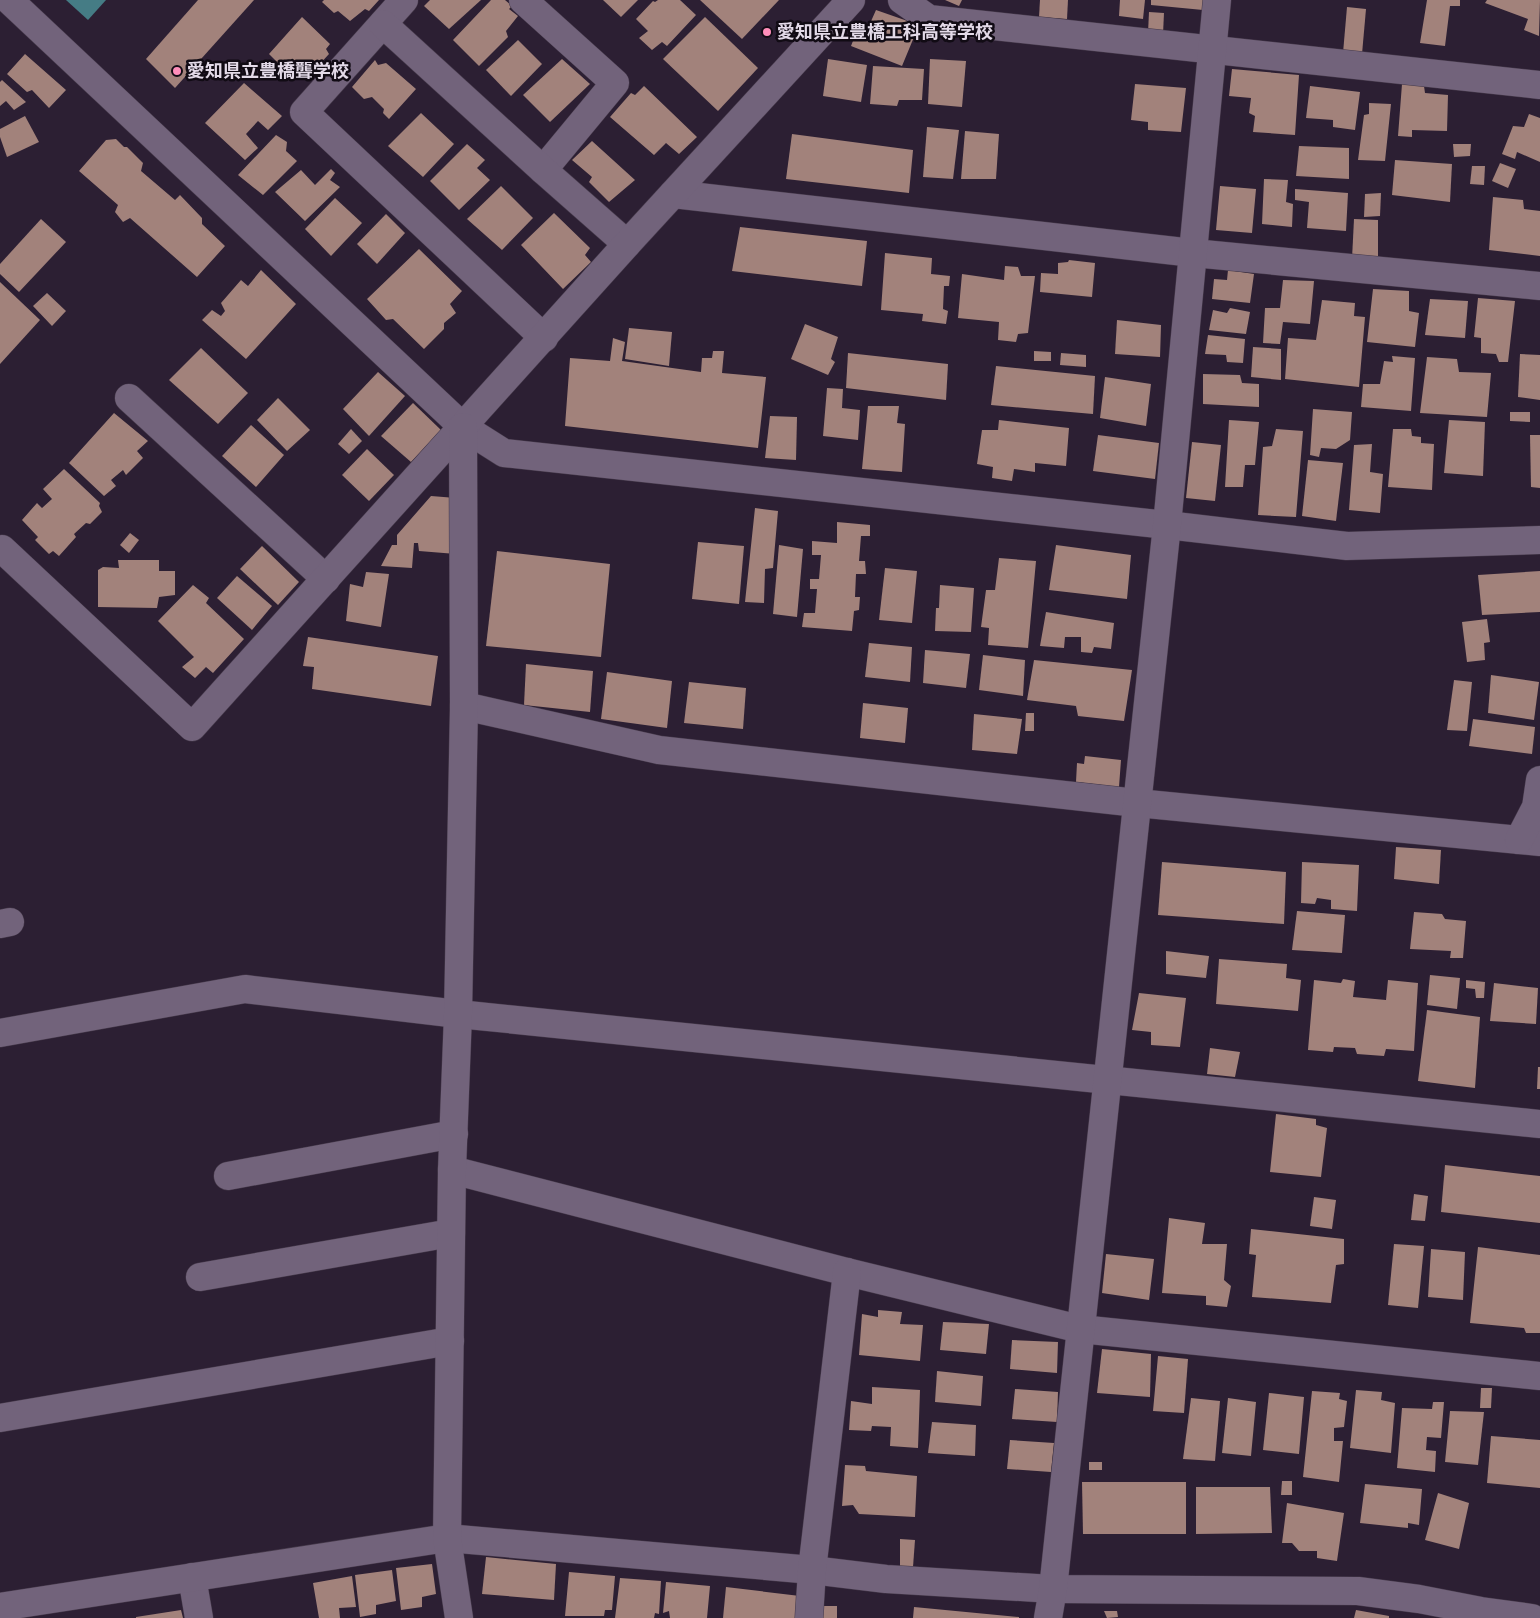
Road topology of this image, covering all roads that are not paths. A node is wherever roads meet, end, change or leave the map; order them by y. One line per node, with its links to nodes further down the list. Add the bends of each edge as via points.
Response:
1 (9, 0): 17 (street)
2 (404, 0): 7 (street)
3 (523, 0): 10 (street, via 615,83)
4 (851, 0): 11 (street)
5 (902, 0): 8 (street, via 928,18)
6 (1217, 0): 8 (street)
7 (383, 24): 10 (street); 15 (street, via 304,112)
8 (1212, 49): 9 (street); 13 (street)
9 (1540, 85)
10 (542, 170): 12 (street)
11 (673, 194): 12 (street); 13 (street)
12 (627, 244): 15 (street)
13 (1193, 253): 14 (street); 18 (street)
14 (1540, 286)
15 (544, 338): 17 (street)
16 (129, 398): 21 (street)
17 (463, 427): 18 (street, via 504,453); 21 (street); 22 (street)
18 (1167, 525): 19 (street, via 1347,546); 24 (street)
19 (1540, 540)
20 (0, 551): 21 (street, via 2,549 192,726)
21 (326, 579)
22 (464, 706): 24 (street, via 659,750); 26 (street)
23 (1540, 780): 25 (street)
24 (1137, 803): 25 (street); 28 (street)
25 (1530, 841)
26 (458, 1014): 27 (street, via 245,989); 28 (street); 30 (street)
27 (0, 1034)
28 (1107, 1080): 29 (street); 36 (street)
29 (1540, 1124)
30 (454, 1134): 31 (street); 32 (street)
31 (452, 1170): 33 (street); 34 (street)
32 (228, 1176)
33 (451, 1233): 35 (street); 37 (street)
34 (847, 1272): 36 (street); 41 (street)
35 (200, 1277)
36 (1080, 1329): 38 (street); 43 (street)
37 (450, 1341): 39 (street); 40 (street)
38 (1540, 1376)
39 (0, 1418)
40 (447, 1538): 41 (street); 42 (street); 46 (street)
41 (812, 1570): 43 (street, via 886,1579); 47 (street)
42 (192, 1577): 44 (street); 45 (street)
43 (1053, 1589): 48 (street); 49 (street, via 1358,1591)
44 (0, 1607)
45 (198, 1618)
46 (459, 1618)
47 (809, 1618)
48 (1048, 1618)
49 (1532, 1618)

